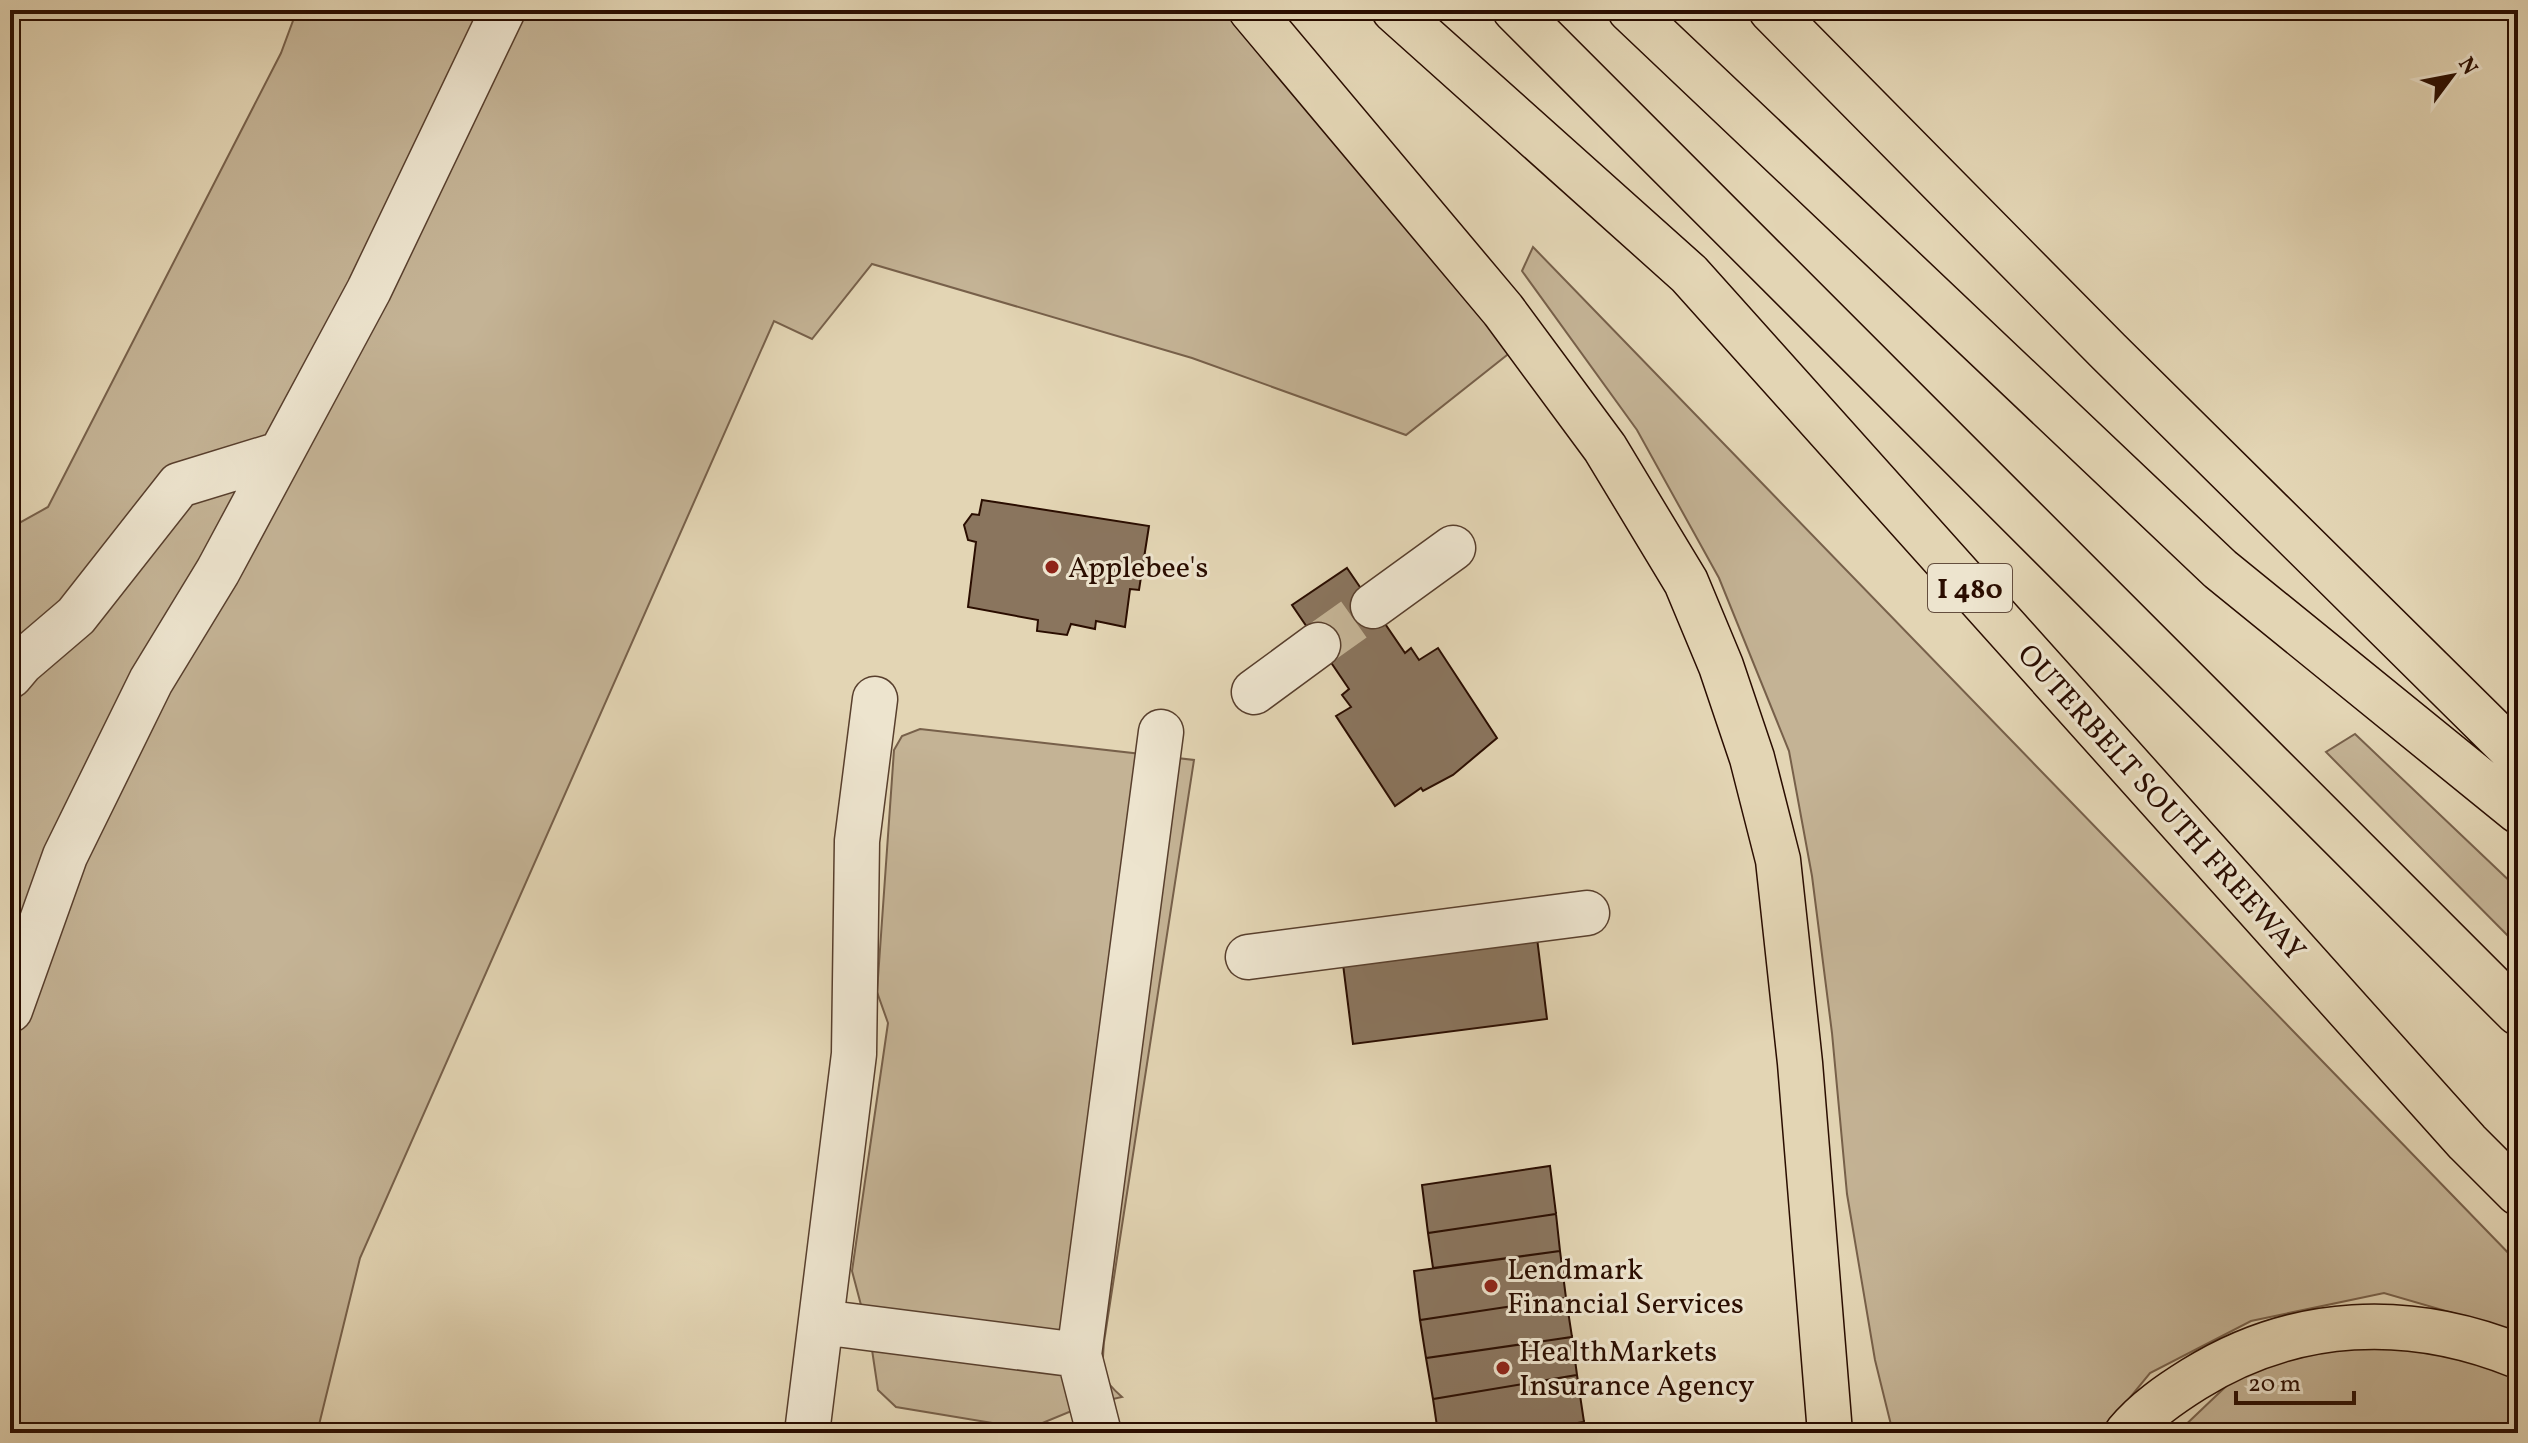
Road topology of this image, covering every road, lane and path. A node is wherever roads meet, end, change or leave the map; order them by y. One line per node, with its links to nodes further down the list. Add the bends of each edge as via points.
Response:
1 (503, 10): 7 (lane, via 369,290)
2 (1251, 10): 27 (highway, via 1503,310 1605,448 1686,582 1721,666 1778,860)
3 (1394, 10): 21 (highway, OUTERBELT SOUTH FREEWAY / I 480, via 1689,274)
4 (1515, 10): 20 (highway)
5 (1630, 10): 16 (highway, via 2220,569)
6 (1771, 10): 15 (highway)
7 (280, 454): 11 (lane, via 179,485 76,616); 19 (lane, via 151,681 65,856)
8 (1453, 548): 9 (lane)
9 (1373, 606)
10 (1318, 645): 12 (lane)
11 (10, 676)
12 (1254, 692)
13 (875, 699): 22 (lane, via 857,841 854,1054)
14 (1161, 732): 23 (lane)
15 (2518, 756)
16 (2518, 811)
17 (1587, 913): 18 (lane)
18 (1248, 957)
19 (10, 1010)
20 (2518, 1013)
21 (2518, 1193)
22 (821, 1322): 23 (lane); 25 (lane)
23 (1079, 1355): 26 (lane)
24 (2518, 1356): 28 (highway, via 2434,1331 2384,1325 2328,1328 2225,1359 2176,1390)
25 (807, 1433)
26 (1099, 1433)
27 (1830, 1433)
28 (2127, 1433)

